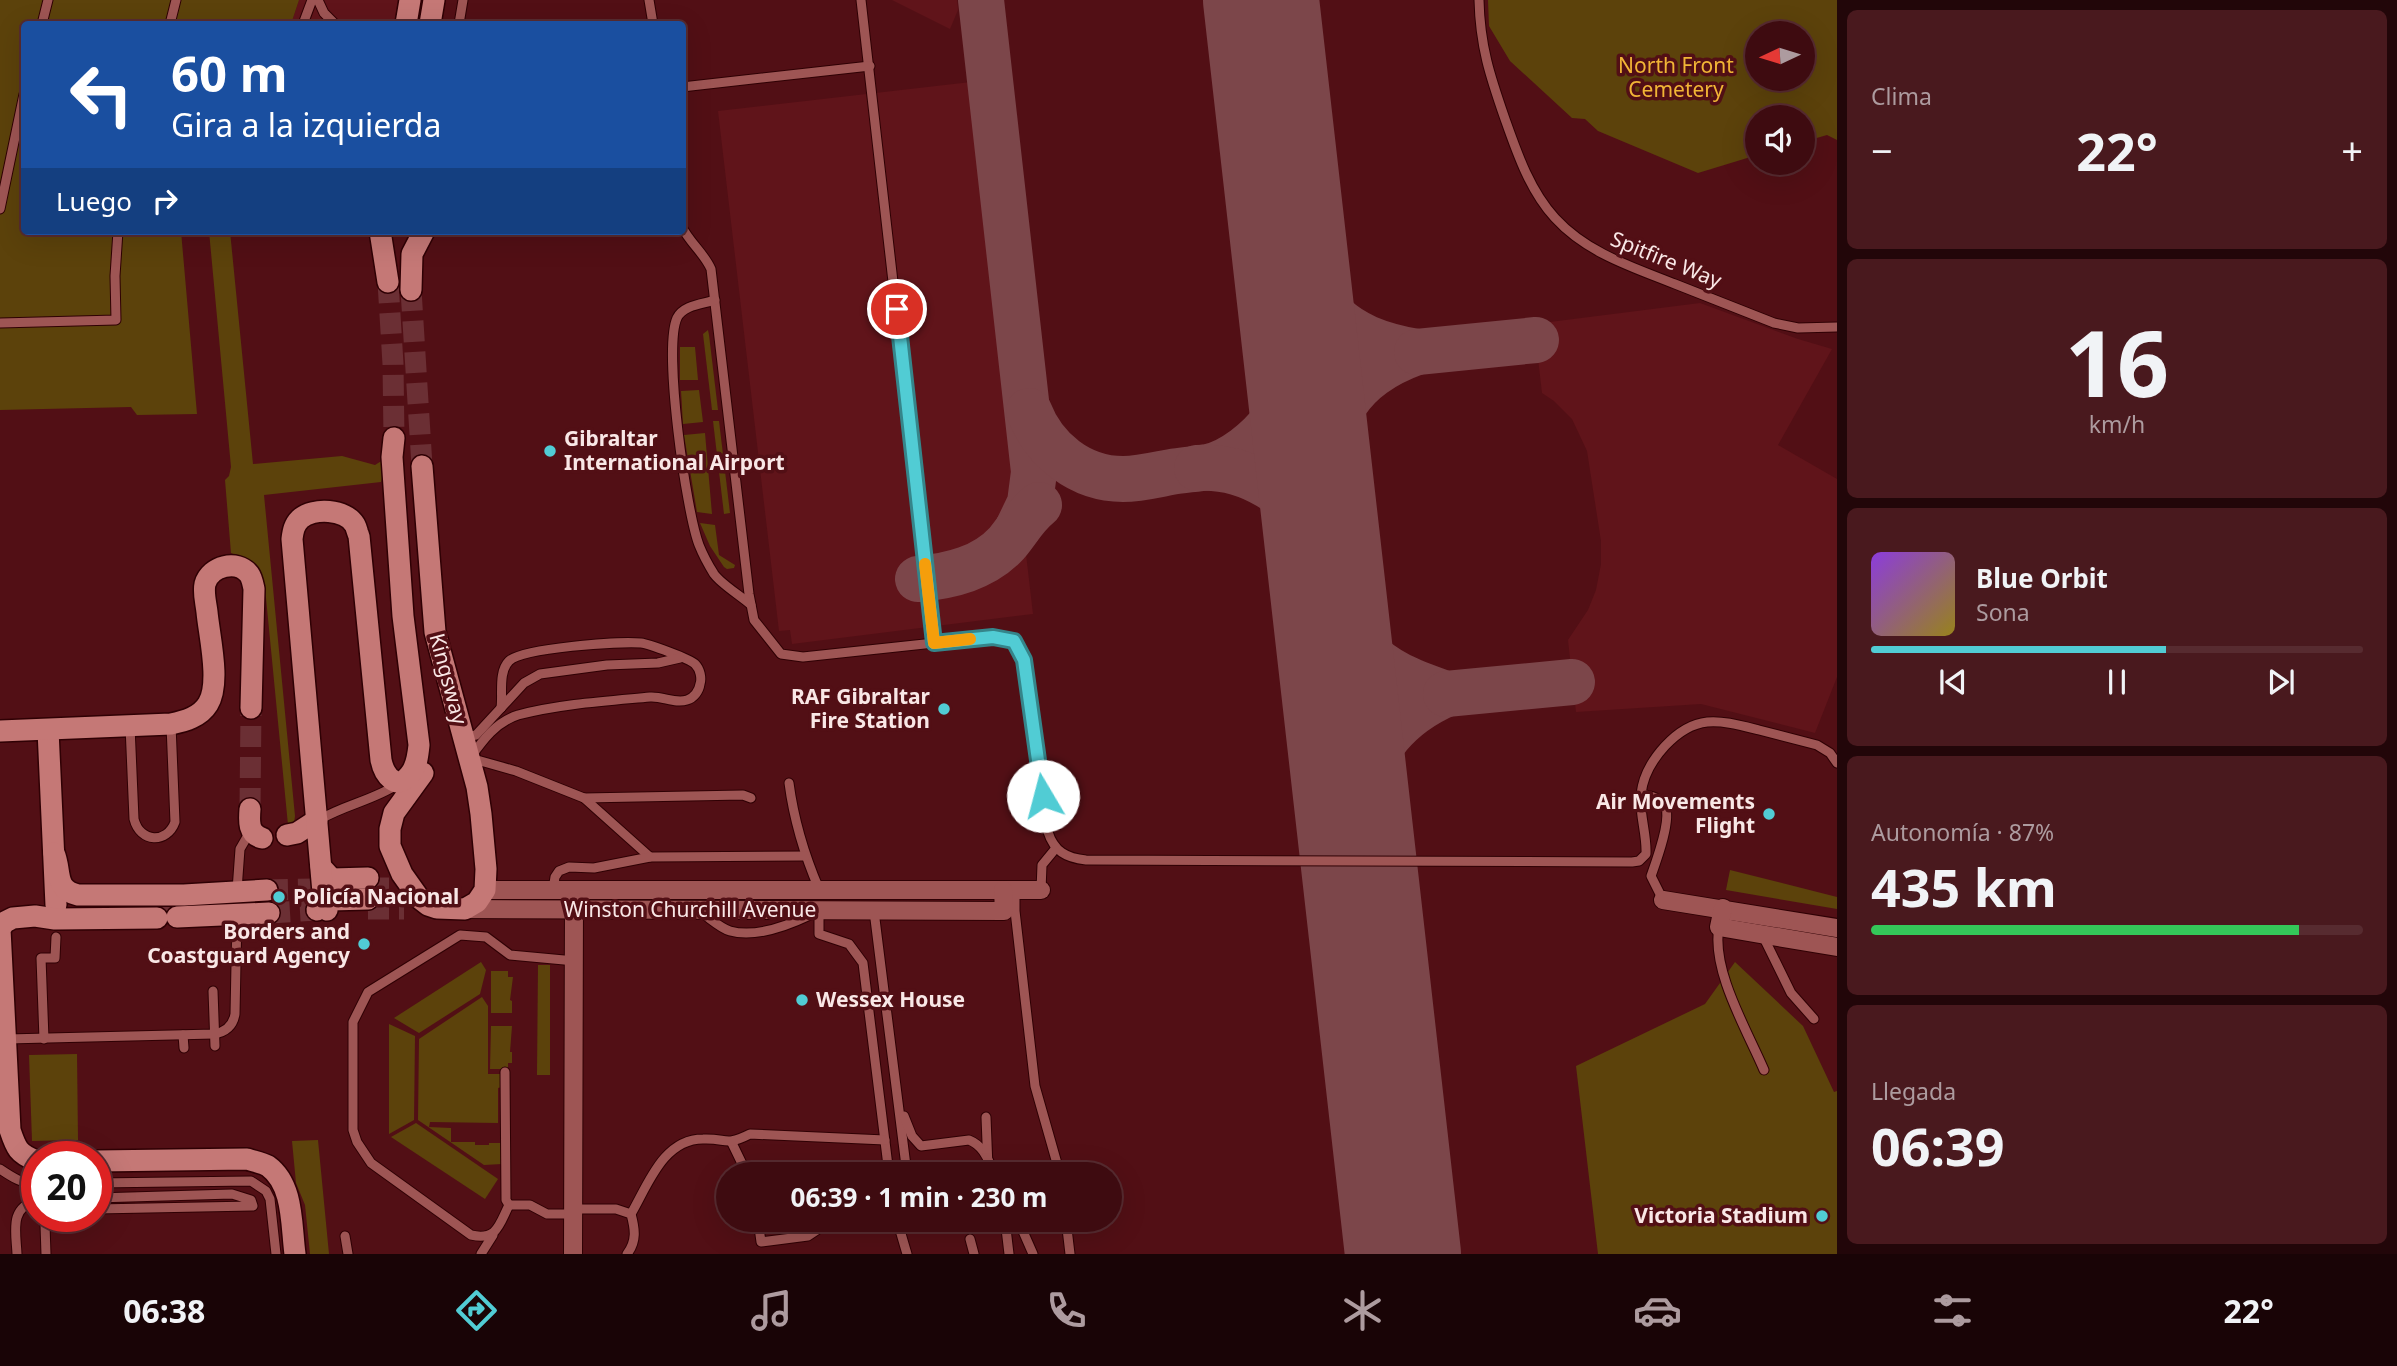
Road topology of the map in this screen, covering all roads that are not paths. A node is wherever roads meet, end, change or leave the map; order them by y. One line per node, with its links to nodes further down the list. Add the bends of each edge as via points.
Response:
1 (48, 0): 11 (lane)
2 (176, 0): 12 (lane)
3 (312, 0): 13 (lane)
4 (318, 0): 14 (lane)
5 (410, 0): 15 (highway)
6 (434, 0): 16 (highway)
7 (649, 0): 18 (lane)
8 (861, 0): 19 (lane)
9 (1479, 0): 31 (lane, Spitfire Way, via 1482,44 1506,120 1535,189 1562,225 1617,261 1774,323)
10 (464, 2): 17 (lane)
11 (43, 21)
12 (171, 21)
13 (304, 21)
14 (332, 21)
15 (406, 21)
16 (430, 21)
17 (459, 21)
18 (652, 21)
19 (870, 66): 20 (lane); 34 (lane)
20 (686, 87)
21 (21, 108): 22 (lane)
22 (0, 209)
23 (686, 234): 29 (lane, via 711,269)
24 (118, 235): 30 (lane, via 116,320)
25 (382, 235): 27 (highway)
26 (421, 235): 28 (highway, via 412,254)
27 (388, 282)
28 (411, 290)
29 (715, 300): 33 (lane); 33 (lane, via 685,309 677,318 674,387 678,431 699,545 716,576)
30 (0, 323)
31 (1837, 327)
32 (422, 466): 42 (highway, Kingsway, via 435,632)
33 (751, 605): 34 (lane, via 754,620 781,654 803,657)
34 (934, 643): 54 (lane, via 993,637 1014,641 1020,649 1048,832)
35 (680, 658): 37 (lane, via 540,674 524,683); 37 (lane, via 640,643 523,655 504,669); 43 (lane, via 694,663 700,674 698,691 688,700 654,696 517,715 497,727)
36 (251, 708): 38 (highway, via 254,589 247,571 224,566 210,574 204,589 212,695 208,705 189,720)
37 (501, 708): 42 (lane, via 476,735)
38 (171, 724): 39 (highway); 39 (lane, via 175,822 169,833 157,839 144,836 135,826)
39 (131, 726): 40 (highway)
40 (48, 730): 41 (highway); 55 (highway)
41 (0, 731)
42 (462, 731): 43 (highway, Kingsway)
43 (470, 758): 49 (lane); 59 (highway, Kingsway, via 481,814)
44 (1837, 763): 47 (lane, via 1817,745 1726,722 1704,722 1687,728 1662,750 1648,771)
45 (402, 781): 50 (lane); 50 (highway, via 387,777 381,760 356,526 337,513 301,517 292,539); 53 (highway, Kingsway, via 416,765 419,745 403,616 394,438 401,457 415,633 433,737 432,757 394,813)
46 (789, 783): 56 (lane)
47 (1641, 794): 54 (lane, via 1646,848 1639,861 1623,863 1086,860 1068,857); 67 (lane, via 1660,800 1667,810 1651,876)
48 (751, 797): 49 (lane)
49 (584, 798): 57 (lane)
50 (317, 820): 52 (highway); 66 (highway)
51 (254, 825): 65 (lane, via 240,849)
52 (287, 835)
53 (390, 846): 70 (highway, Winston Churchill Avenue, via 409,892)
54 (1056, 848): 64 (lane, via 1042,865)
55 (54, 853): 65 (highway, via 63,887 78,895); 68 (highway)
56 (805, 856): 57 (lane); 62 (lane)
57 (650, 857): 60 (lane, via 594,868 564,868 555,877)
58 (267, 890): 65 (highway)
59 (485, 890): 60 (street, Winston Churchill Avenue); 70 (highway)
60 (553, 890): 61 (street, Winston Churchill Avenue)
61 (575, 890): 62 (street, Winston Churchill Avenue); 71 (street)
62 (819, 890): 63 (street, Winston Churchill Avenue); 72 (lane)
63 (1009, 890): 64 (street, Winston Churchill Avenue); 73 (street, Winston Churchill Avenue, via 1004,911); 106 (lane, via 1035,1086)
64 (1041, 890)
65 (237, 892)
66 (321, 894): 66 (highway, via 368,894 332,879)
67 (1663, 900): 69 (street)
68 (56, 905): 75 (highway); 77 (highway, via 46,906)
69 (1723, 908): 78 (street); 79 (street)
70 (465, 909): 71 (street, Winston Churchill Avenue)
71 (575, 910): 72 (street, Winston Churchill Avenue); 83 (street)
72 (819, 911): 73 (street, Winston Churchill Avenue); 96 (lane, via 819,934 849,944 863,962)
73 (874, 911): 94 (lane)
74 (269, 913): 76 (highway)
75 (163, 914): 76 (highway); 77 (highway)
76 (237, 914): 86 (lane, via 234,1020 226,1030)
77 (35, 916): 89 (highway, via 13,918 0,929)
78 (1719, 927): 80 (street); 92 (lane, via 1721,969)
79 (1837, 928)
80 (1762, 934): 82 (street); 85 (lane, via 1791,993)
81 (56, 937): 88 (lane, via 55,958 41,958)
82 (1837, 947)
83 (575, 961): 114 (street); 123 (lane, via 510,955 486,937 460,935 368,992 353,1022 353,1130 364,1153 371,1163 471,1235 484,1238)
84 (214, 991): 86 (lane)
85 (1814, 1019)
86 (214, 1034): 87 (lane); 90 (lane)
87 (183, 1035): 88 (lane); 91 (lane)
88 (44, 1039): 89 (lane)
89 (5, 1040): 99 (highway, via 10,1130)
90 (215, 1046)
91 (184, 1048)
92 (1764, 1070)
93 (505, 1072): 111 (lane)
94 (897, 1097): 98 (lane, via 909,1130); 100 (lane)
95 (986, 1117): 101 (lane)
96 (885, 1140): 97 (lane, via 750,1134); 104 (lane)
97 (732, 1143): 103 (lane); 115 (lane, via 686,1140 666,1154)
98 (921, 1146): 100 (lane, via 908,1151); 101 (lane, via 969,1140 980,1146)
99 (21, 1153)
100 (905, 1159): 105 (lane)
101 (988, 1160)
102 (112, 1161): 129 (highway, via 247,1159 266,1165 285,1186)
103 (741, 1162)
104 (888, 1162)
105 (905, 1162)
106 (1056, 1162)
107 (0, 1169): 108 (lane)
108 (21, 1182)
109 (112, 1183): 128 (lane, via 251,1181 270,1199)
110 (112, 1198): 112 (lane, via 232,1194 248,1197 253,1206)
111 (509, 1205): 114 (lane, via 530,1205 547,1214); 123 (lane)
112 (112, 1209)
113 (21, 1210): 126 (lane, via 15,1218)
114 (573, 1211): 115 (lane, via 616,1209); 132 (street)
115 (631, 1214): 133 (lane, via 636,1231)
116 (45, 1232): 127 (lane)
117 (760, 1232): 118 (lane, via 761,1242)
118 (814, 1232)
119 (901, 1232): 134 (lane)
120 (1006, 1232): 136 (lane)
121 (1023, 1232): 137 (lane)
122 (1067, 1232): 138 (lane)
123 (493, 1234): 131 (lane)
124 (345, 1236): 130 (lane)
125 (970, 1239): 135 (lane)
126 (17, 1254)
127 (46, 1254)
128 (276, 1254)
129 (295, 1254)
130 (348, 1254)
131 (481, 1254)
132 (573, 1254)
133 (627, 1254)
134 (907, 1254)
135 (974, 1254)
136 (1009, 1254)
137 (1032, 1254)
138 (1070, 1254)

